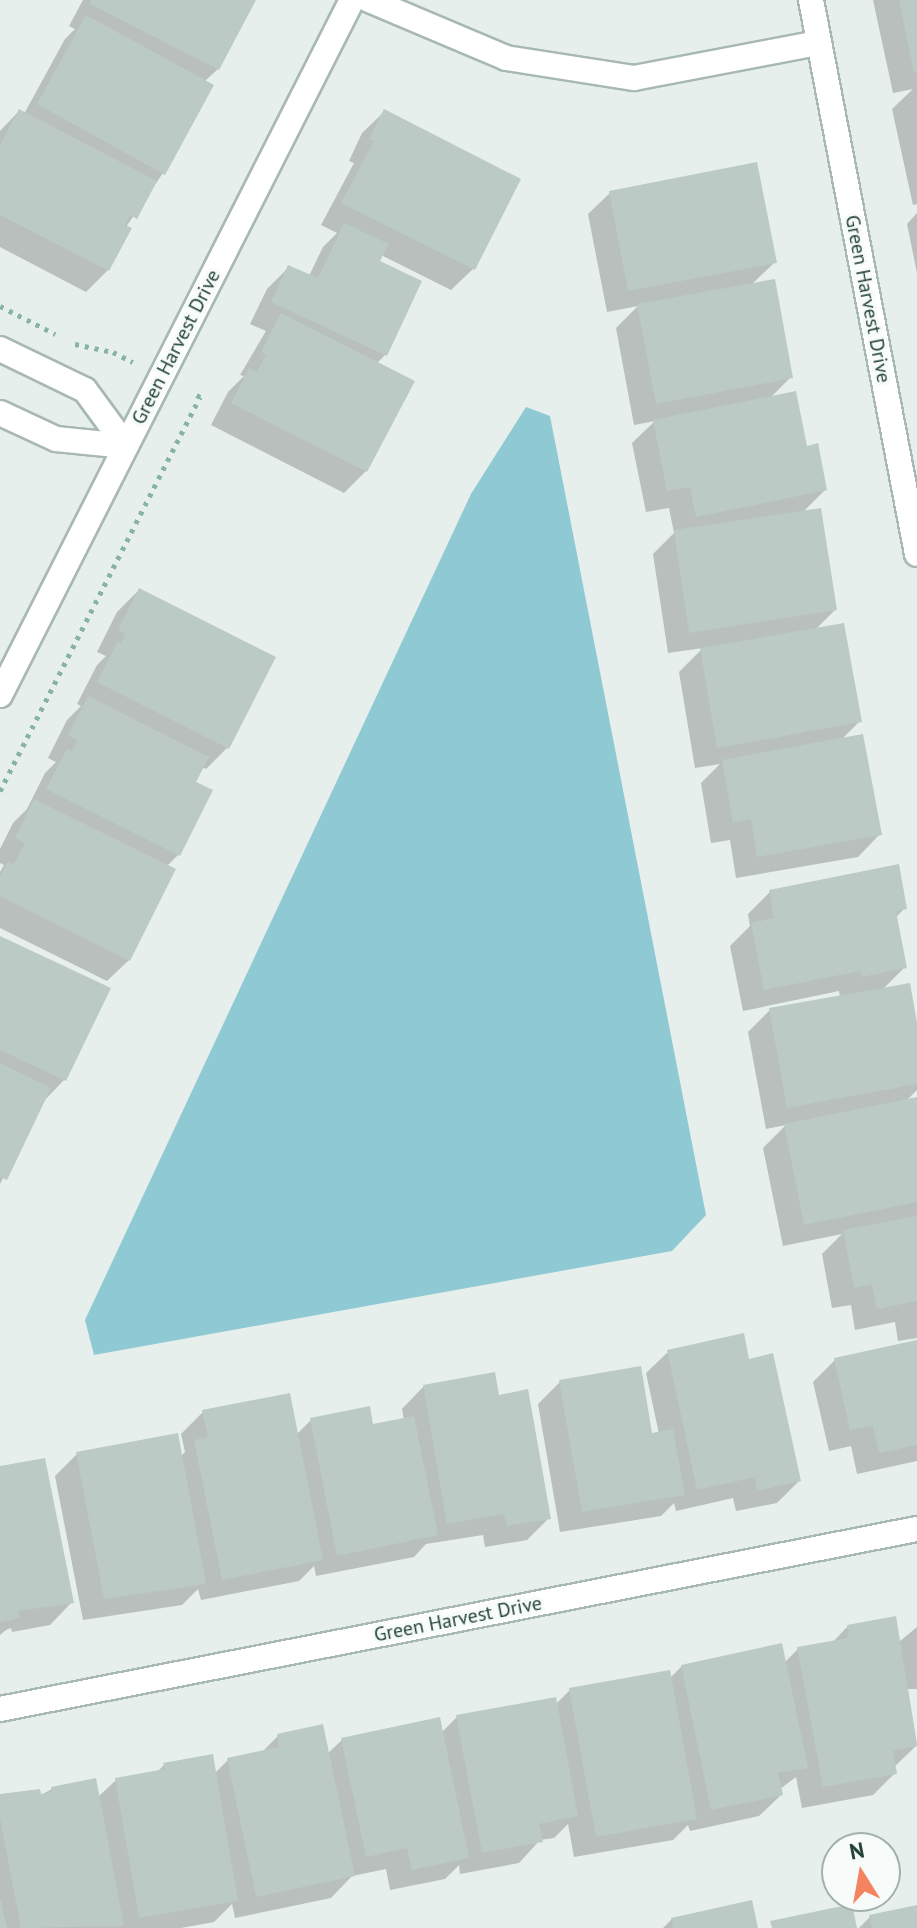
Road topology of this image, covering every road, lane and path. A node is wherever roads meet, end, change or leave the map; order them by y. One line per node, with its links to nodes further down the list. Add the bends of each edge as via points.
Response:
1 (352, 0): 7 (street, Green Harvest Drive)
2 (369, 0): 4 (street, via 506,58 634,78)
3 (811, 0): 4 (street, Green Harvest Drive)
4 (818, 43): 8 (street, Green Harvest Drive)
5 (0, 349): 7 (street, via 85,390)
6 (0, 413): 7 (street, via 56,439)
7 (126, 446): 9 (street, Green Harvest Drive)
8 (917, 554)
9 (0, 695)
10 (917, 1529): 11 (street, Green Harvest Drive)
11 (0, 1709)

